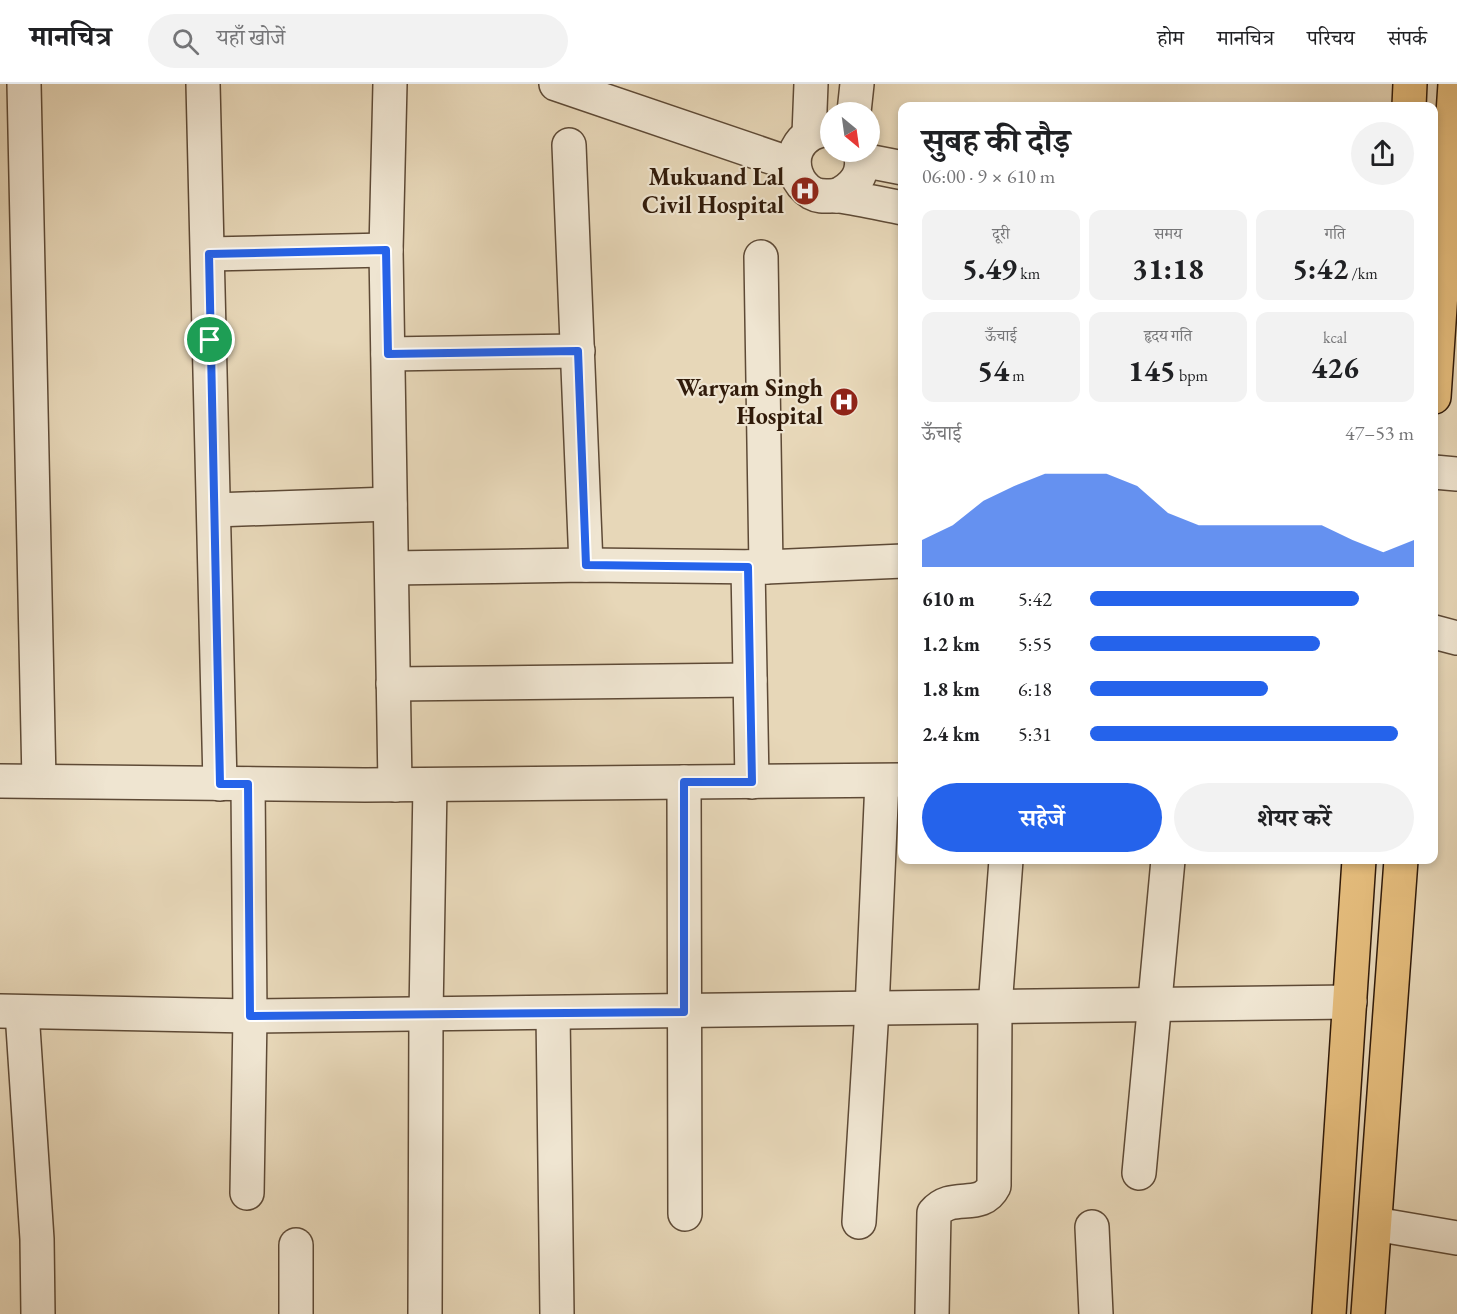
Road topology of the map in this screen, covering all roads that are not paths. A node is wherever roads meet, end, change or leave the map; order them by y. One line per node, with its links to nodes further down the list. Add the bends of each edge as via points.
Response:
1 (24, 84): 25 (street)
2 (203, 84): 20 (street)
3 (390, 84): 19 (street)
4 (556, 84): 15 (street)
5 (811, 84): 11 (street)
6 (857, 84): 9 (street)
7 (1410, 84): 10 (main road)
8 (1455, 84): 22 (main road)
9 (856, 102)
10 (1409, 102)
11 (820, 132): 15 (street, via 800,143)
12 (569, 145): 23 (street)
13 (880, 161): 16 (street)
14 (861, 162): 17 (street, via 856,183)
15 (794, 165): 17 (street, via 797,177 813,194)
16 (898, 167)
17 (836, 196): 18 (street)
18 (898, 207)
19 (386, 250): 20 (street); 24 (street)
20 (209, 254): 29 (street)
21 (761, 257): 32 (street)
22 (1438, 337)
23 (578, 351): 24 (street); 31 (street)
24 (388, 354): 28 (street)
25 (14, 359): 39 (street)
26 (1438, 472): 27 (street)
27 (1457, 474)
28 (390, 504): 29 (street); 33 (street)
29 (214, 510): 43 (street)
30 (898, 561): 32 (street)
31 (586, 565): 32 (street); 33 (street)
32 (757, 567): 36 (street)
33 (392, 568): 37 (street)
34 (1438, 633): 35 (street)
35 (1457, 638)
36 (750, 680): 37 (street); 42 (street)
37 (393, 684): 44 (street)
38 (0, 781): 39 (street)
39 (39, 781): 43 (street)
40 (892, 781): 42 (street); 53 (street)
41 (684, 782): 42 (street); 45 (street); 55 (street)
42 (752, 782)
43 (234, 784): 44 (street); 58 (street)
44 (395, 785): 45 (street)
45 (430, 785): 57 (street)
46 (1006, 864): 52 (street)
47 (1168, 864): 51 (street)
48 (1359, 864): 50 (main road)
49 (1401, 864): 63 (main road)
50 (1350, 1002): 51 (street); 73 (main road)
51 (1154, 1005): 52 (street); 59 (street)
52 (995, 1007): 53 (street); 71 (street, via 994,1186 990,1194 979,1200 948,1202 934,1212)
53 (872, 1009): 55 (street); 62 (street)
54 (11, 1012): 58 (street); 67 (street, via 36,1227)
55 (684, 1012): 56 (street); 61 (street)
56 (553, 1013): 57 (street); 70 (street)
57 (426, 1014): 58 (street); 69 (street)
58 (250, 1016): 60 (street)
59 (1139, 1173)
60 (247, 1193)
61 (685, 1214)
62 (859, 1222)
63 (1375, 1224): 65 (street); 74 (main road)
64 (1092, 1227): 72 (street)
65 (1457, 1238)
66 (296, 1245): 68 (street)
67 (38, 1314)
68 (296, 1314)
69 (425, 1314)
70 (557, 1314)
71 (932, 1314)
72 (1096, 1314)
73 (1329, 1314)
74 (1368, 1314)

